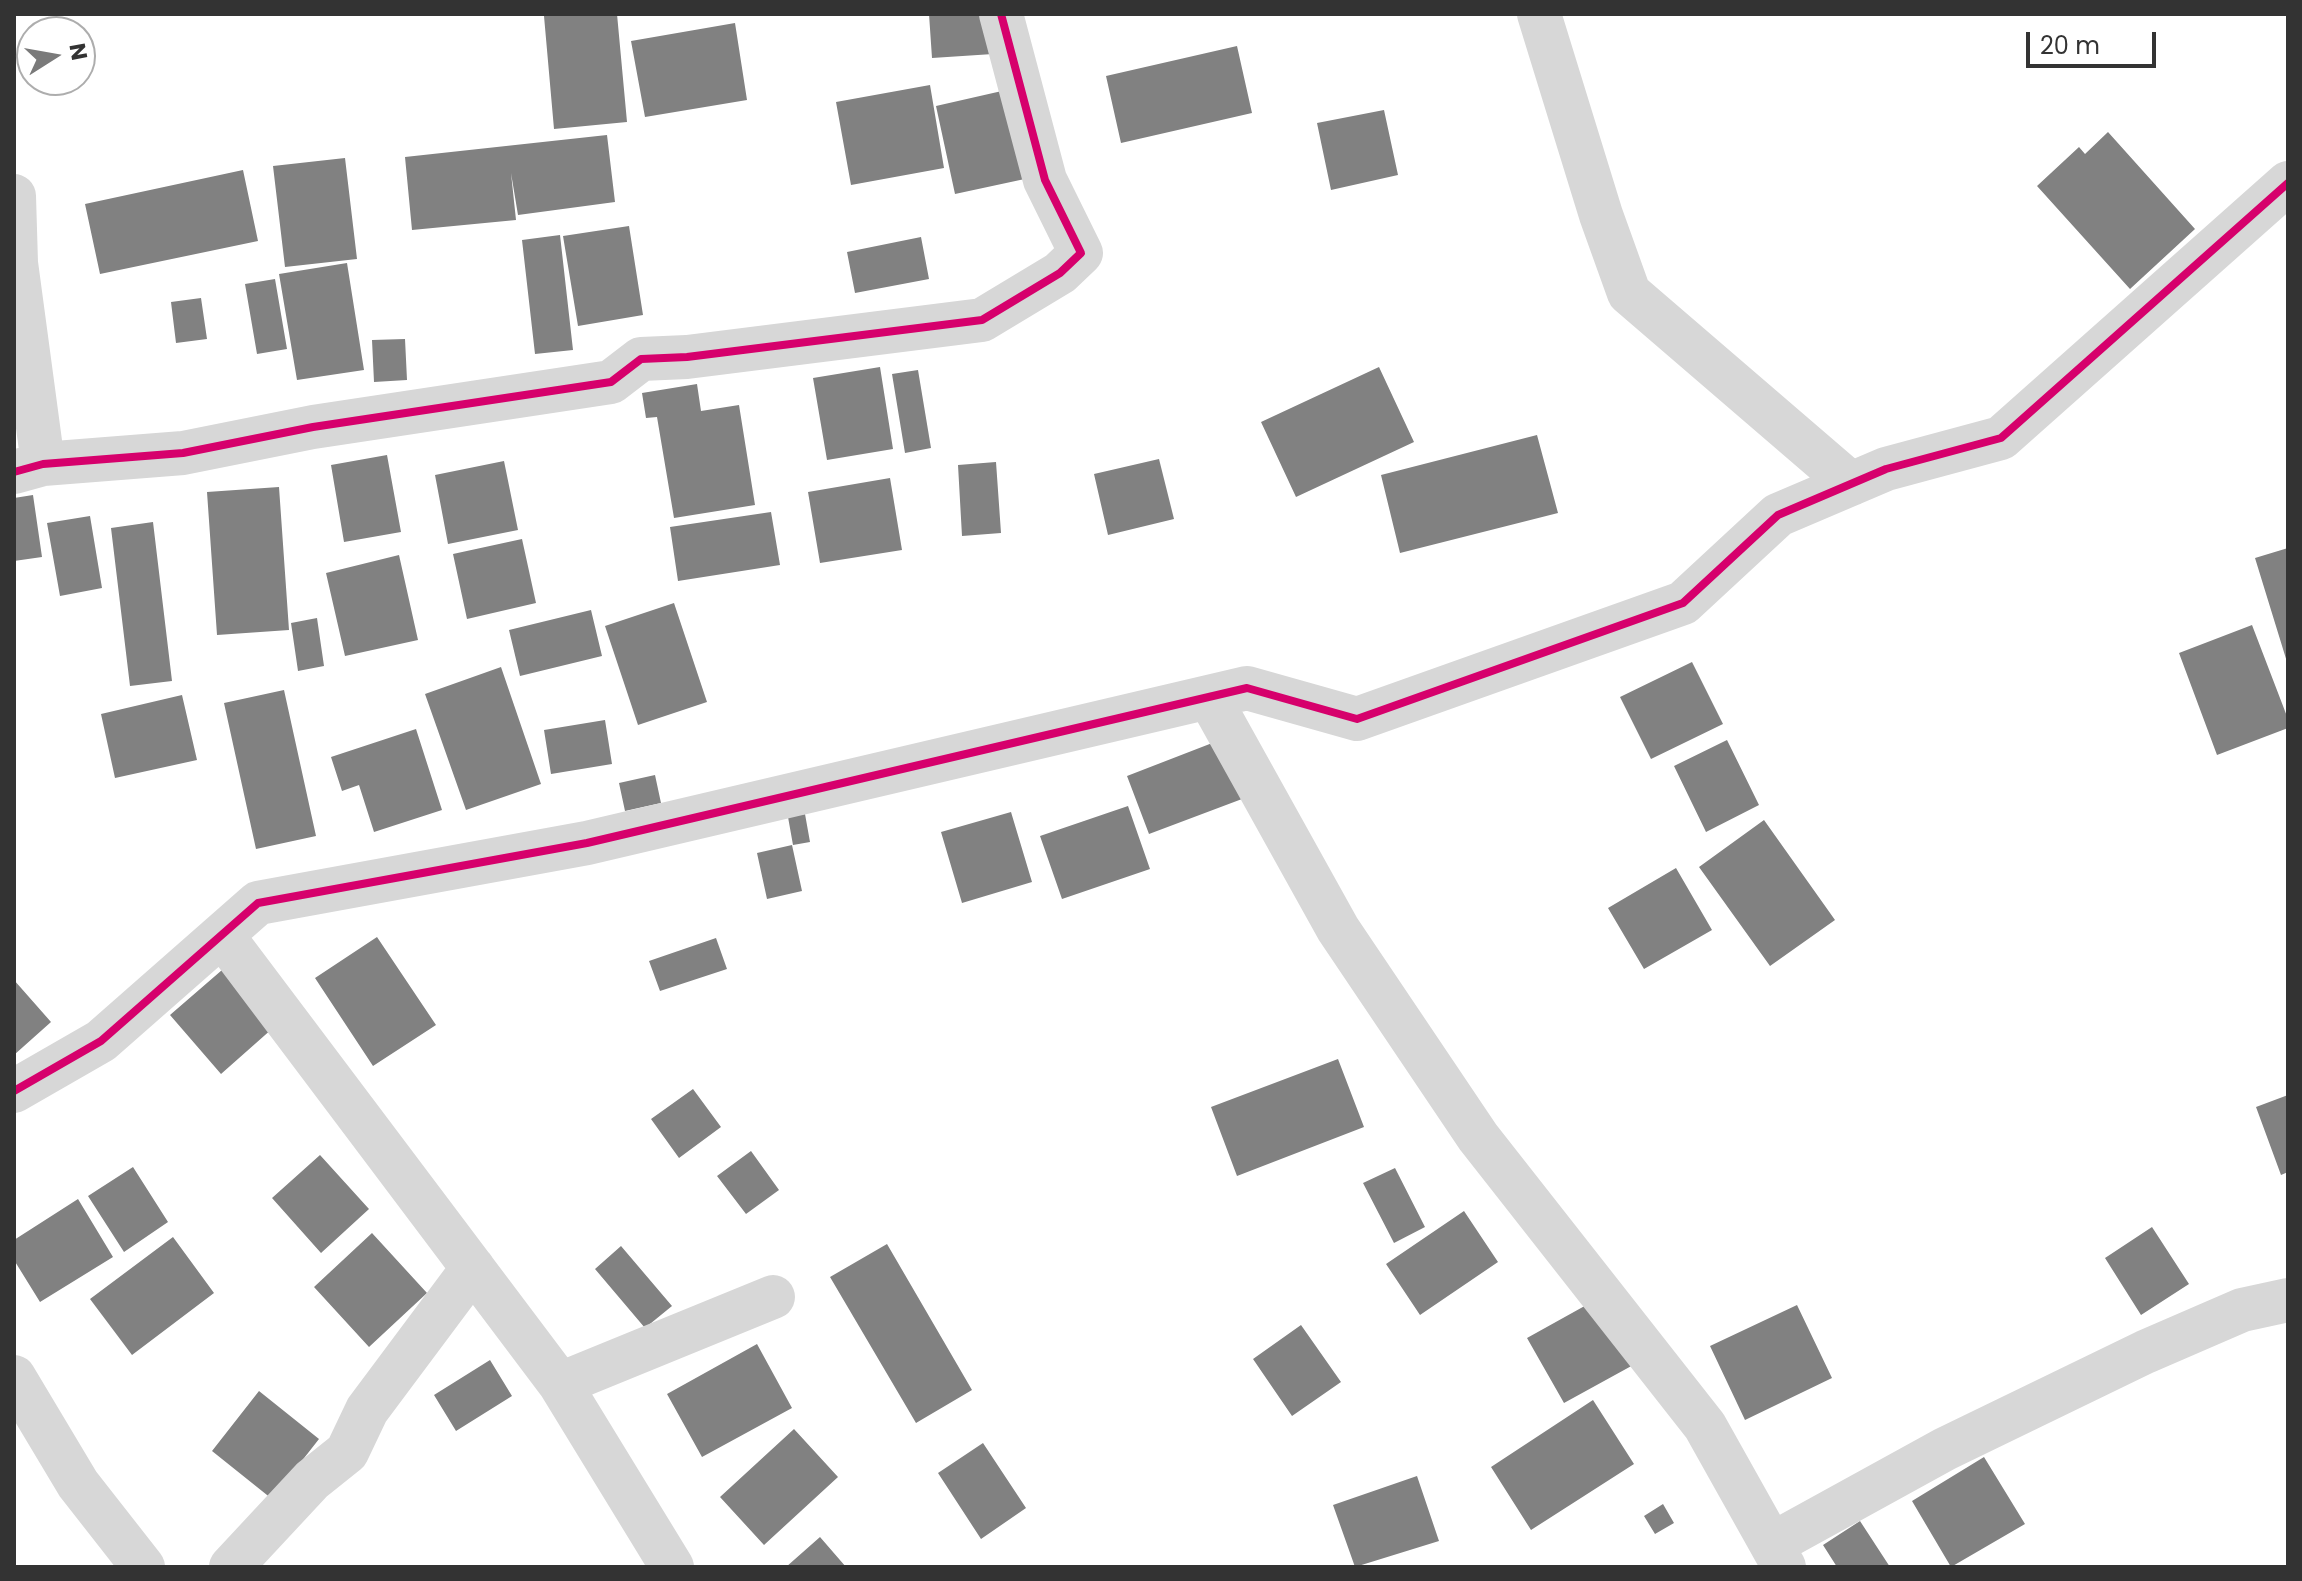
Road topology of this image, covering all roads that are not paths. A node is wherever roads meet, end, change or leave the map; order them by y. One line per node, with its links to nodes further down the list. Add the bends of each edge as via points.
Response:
1 (1001, 14): 5 (street, via 1045,180 1081,253 1060,273 982,320 641,359 611,382 313,427 183,453)
2 (1539, 14): 6 (street, via 1629,293)
3 (2285, 193): 6 (street, via 2001,438 1886,469)
4 (14, 196): 5 (street)
5 (29, 468)
6 (1851, 484): 7 (street, via 1778,515 1683,603 1357,719 1247,688)
7 (1209, 697): 8 (street, via 587,843 258,903); 15 (street, via 1347,942 1478,1137 1705,1426)
8 (222, 935): 9 (street, via 101,1041); 10 (street)
9 (14, 1091)
10 (473, 1268): 14 (street); 17 (street, via 367,1410 347,1452 312,1480)
11 (773, 1297): 14 (street)
12 (2288, 1300): 15 (street, via 2242,1310 2145,1352 1945,1449 1808,1523)
13 (14, 1377): 16 (street, via 78,1484)
14 (560, 1384): 18 (street)
15 (1779, 1558)
16 (143, 1567)
17 (231, 1567)
18 (672, 1567)

